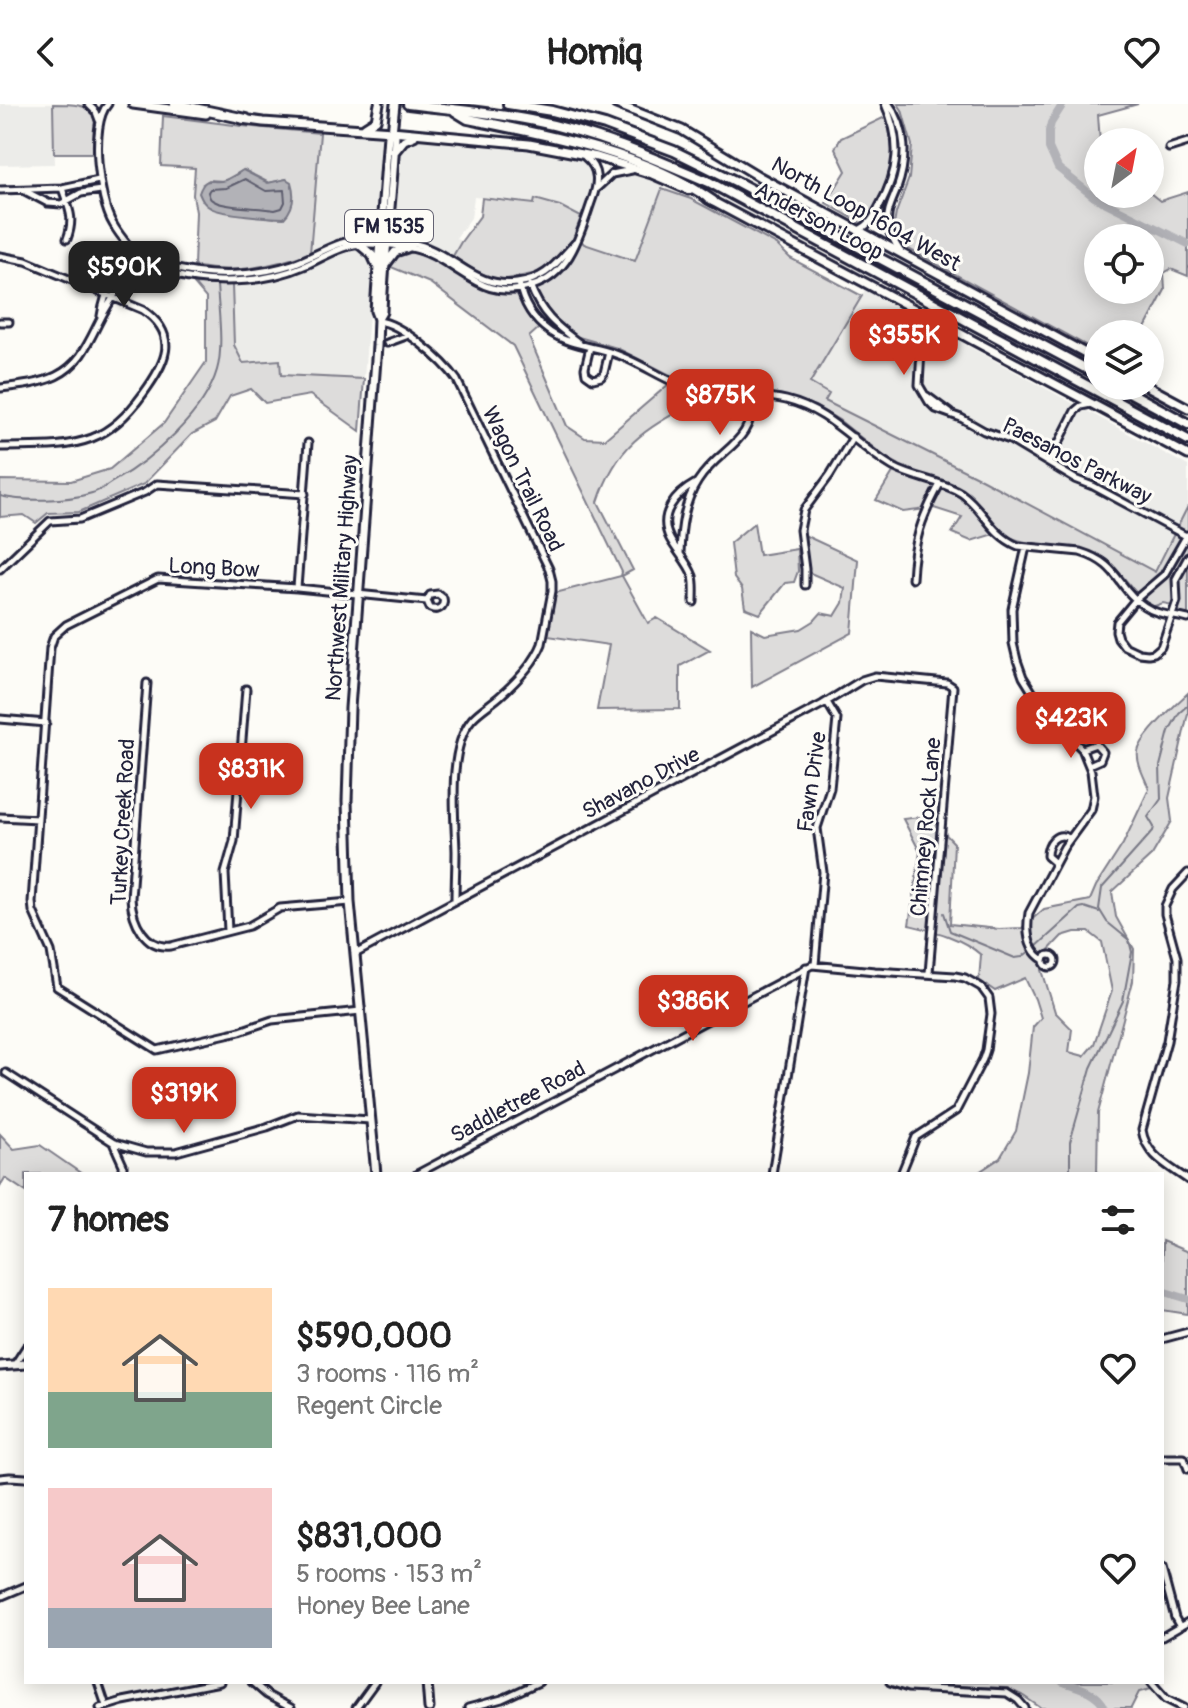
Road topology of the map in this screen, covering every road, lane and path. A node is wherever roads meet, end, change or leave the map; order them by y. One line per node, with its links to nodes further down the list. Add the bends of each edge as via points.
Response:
1 (88, 104): 16 (street)
2 (108, 104): 16 (street)
3 (133, 104): 15 (main road)
4 (175, 104): 15 (highway)
5 (379, 104): 17 (main road, via 375,122)
6 (395, 104): 18 (main road, Northwest Military Highway / FM 1535)
7 (408, 104): 12 (highway, Anderson Loop)
8 (508, 104): 14 (highway, Anderson Loop)
9 (546, 104): 14 (highway)
10 (616, 104): 36 (main road, North Loop 1604 West, via 682,130)
11 (887, 104): 36 (street, via 896,135 895,168 872,221); 42 (street, via 900,123 905,151 888,221)
12 (421, 105): 13 (highway, Anderson Loop)
13 (451, 109): 33 (highway, via 468,119 626,159); 78 (highway, Anderson Loop, via 571,130 709,182)
14 (578, 118): 67 (highway, Anderson Loop, via 709,167)
15 (246, 119): 17 (main road)
16 (99, 120): 25 (street)
17 (355, 129): 18 (main road); 22 (main road, via 378,136)
18 (392, 132): 19 (main road); 22 (main road, Northwest Military Highway / FM 1535)
19 (419, 134): 22 (main road); 23 (main road)
20 (1188, 142): 21 (street)
21 (1169, 148)
22 (391, 149): 35 (main road, Northwest Military Highway / FM 1535)
23 (581, 154): 24 (main road); 28 (street, via 595,167)
24 (637, 169): 28 (street, via 612,174); 33 (main road)
25 (99, 180): 26 (street); 31 (street)
26 (82, 184): 27 (street); 32 (street)
27 (62, 188): 30 (street); 34 (street)
28 (596, 189): 48 (street, via 573,253 545,280)
29 (0, 190): 30 (street)
30 (23, 190): 34 (street, via 48,203)
31 (101, 190): 32 (street); 41 (street, via 112,224)
32 (84, 193): 34 (street)
33 (713, 201): 52 (main road)
34 (67, 202): 37 (street, via 72,226)
35 (386, 215): 38 (main road); 39 (main road, Northwest Military Highway / FM 1535); 40 (main road)
36 (859, 230): 42 (main road, North Loop 1604 West)
37 (67, 239)
38 (359, 242): 39 (street); 44 (street, via 344,241 277,271 229,275); 45 (main road)
39 (383, 242): 40 (street); 45 (main road, Northwest Military Highway / FM 1535)
40 (409, 246): 45 (main road); 49 (street, via 426,247 486,286)
41 (132, 249): 44 (street); 46 (street)
42 (903, 255): 66 (main road, North Loop 1604 West)
43 (0, 256): 50 (street, via 26,261)
44 (141, 257): 47 (street)
45 (381, 266): 55 (main road, Northwest Military Highway / FM 1535)
46 (112, 277): 47 (street); 50 (street)
47 (123, 283): 51 (street)
48 (530, 284): 49 (street); 53 (street)
49 (520, 286): 56 (street)
50 (106, 294): 51 (street); 54 (street)
51 (113, 297): 54 (street); 80 (street, via 150,315 164,334 162,366 138,402 92,438 52,446)
52 (906, 303): 59 (main road); 64 (street, Paesanos Parkway, via 922,333)
53 (546, 314): 56 (street); 62 (street)
54 (101, 319): 68 (street, via 69,368 55,377)
55 (378, 320): 60 (street, Wagon Trail Road); 97 (main road, Northwest Military Highway / FM 1535)
56 (537, 321): 62 (street, via 560,338)
57 (0, 322): 58 (street)
58 (9, 322)
59 (956, 331): 64 (street, via 933,334); 69 (main road)
60 (407, 335): 61 (street); 116 (street, Wagon Trail Road, via 440,359 461,386 552,581 538,653 512,686 465,729 453,799)
61 (387, 343)
62 (580, 344): 63 (street)
63 (590, 347): 65 (street); 65 (street, via 585,368 593,379 604,373)
64 (921, 351): 82 (street, Paesanos Parkway, via 919,385 936,409)
65 (609, 352): 71 (street, via 697,391)
66 (1084, 352)
67 (1084, 368)
68 (0, 388)
69 (1070, 392): 73 (main road); 75 (street)
70 (1164, 395): 74 (main road)
71 (754, 396): 77 (street, via 803,406); 84 (street, via 745,434)
72 (1144, 400): 76 (highway)
73 (1093, 404): 75 (street); 81 (main road)
74 (1188, 408)
75 (1075, 411): 82 (street)
76 (1188, 424)
77 (853, 437): 85 (street, via 897,469); 95 (street, via 804,510 800,530)
78 (1188, 440)
79 (308, 443): 87 (street)
80 (0, 447)
81 (1188, 455)
82 (1049, 462): 88 (street, Paesanos Parkway)
83 (216, 477): 86 (street)
84 (697, 482): 90 (street, via 685,511); 90 (street, via 681,492 667,515 666,527)
85 (940, 484): 89 (street, via 972,502 999,536); 93 (street, via 916,538)
86 (215, 488): 87 (street); 92 (street, via 157,484 80,519 50,521)
87 (305, 494): 96 (street)
88 (1187, 536): 94 (street)
89 (1026, 547): 98 (street, via 1080,552 1102,561); 109 (street, via 1012,609 1017,660 1044,711)
90 (680, 553): 100 (street, via 693,577)
91 (1188, 557): 94 (street)
92 (0, 569)
93 (912, 579)
94 (1168, 582): 98 (street); 101 (street, via 1177,601)
95 (805, 585)
96 (297, 588): 97 (street, Long Bow); 108 (street, Long Bow, via 158,579 66,625 50,648)
97 (358, 595): 99 (street, Long Bow); 117 (main road, Northwest Military Highway / FM 1535, via 348,756)
98 (1136, 599): 101 (street); 101 (street, via 1121,614 1116,631 1131,650 1154,653 1161,647)
99 (427, 601)
100 (694, 602)
101 (1171, 615): 102 (street)
102 (1188, 619)
103 (147, 683): 118 (street, Turkey Creek Road, via 131,898 134,917 139,929 161,947)
104 (951, 684): 106 (street, Shavano Drive, via 875,676); 123 (street, Chimney Rock Lane)
105 (246, 689): 118 (street, via 234,841 225,873)
106 (827, 702): 116 (street, Shavano Drive); 121 (street, Fawn Drive, via 837,719 830,788 817,828 823,872)
107 (0, 719): 108 (street)
108 (46, 723): 112 (street, Long Bow)
109 (1082, 749): 110 (street); 110 (street, via 1096,744 1103,752)
110 (1089, 765): 113 (street, via 1093,804)
111 (0, 817): 112 (street)
112 (38, 819): 124 (street, Long Bow, via 33,911 51,951 57,987 157,1050 272,1020)
113 (1069, 838): 114 (street); 114 (street, via 1058,836 1050,844 1047,856)
114 (1056, 863): 120 (street, via 1027,925 1031,946)
115 (1188, 873): 133 (street, via 1165,906 1177,980 1167,1041 1142,1130 1152,1154)
116 (455, 901): 119 (street, Shavano Drive)
117 (350, 902): 118 (street, Turkey Creek Road, via 280,908); 119 (main road, Northwest Military Highway / FM 1535)
118 (228, 931)
119 (355, 954): 124 (main road, Northwest Military Highway / FM 1535)
120 (1044, 960)
121 (815, 965): 122 (street, Saddletree Road); 123 (street, Saddletree Road)
122 (806, 967): 130 (street, Saddletree Road); 131 (street)
123 (929, 973): 132 (street, Saddletree Road, via 965,978 981,987 991,1014 983,1059 956,1111 916,1137)
124 (361, 1011): 126 (main road, Northwest Military Highway / FM 1535)
125 (6, 1073): 127 (street)
126 (370, 1120): 127 (street, via 298,1115 166,1153); 129 (main road, Northwest Military Highway / FM 1535)
127 (114, 1143): 128 (street)
128 (123, 1172)
129 (376, 1172)
130 (423, 1172)
131 (772, 1172)
132 (902, 1172)
133 (1188, 1180)
134 (1188, 1332): 135 (street)
135 (1164, 1338)
136 (24, 1350): 138 (street)
137 (24, 1364): 138 (main road)
138 (14, 1365): 139 (main road)
139 (0, 1366)
140 (1164, 1458): 141 (street, via 1184,1458)
141 (1188, 1469)
142 (0, 1478): 143 (street)
143 (24, 1478)
144 (1164, 1577): 148 (street)
145 (24, 1587): 146 (street)
146 (0, 1597)
147 (1188, 1622): 148 (street)
148 (1180, 1627): 149 (street)
149 (1164, 1636)
150 (98, 1684): 159 (street)
151 (211, 1684): 159 (street)
152 (254, 1684): 160 (street)
153 (374, 1684): 161 (street)
154 (427, 1684): 162 (main road)
155 (535, 1684): 163 (street)
156 (896, 1684): 164 (street, via 1007,1693)
157 (1153, 1684): 158 (street)
158 (1172, 1706): 165 (street)
159 (103, 1707)
160 (291, 1708)
161 (356, 1708)
162 (429, 1708)
163 (468, 1708)
164 (1025, 1708)
165 (1184, 1708)

